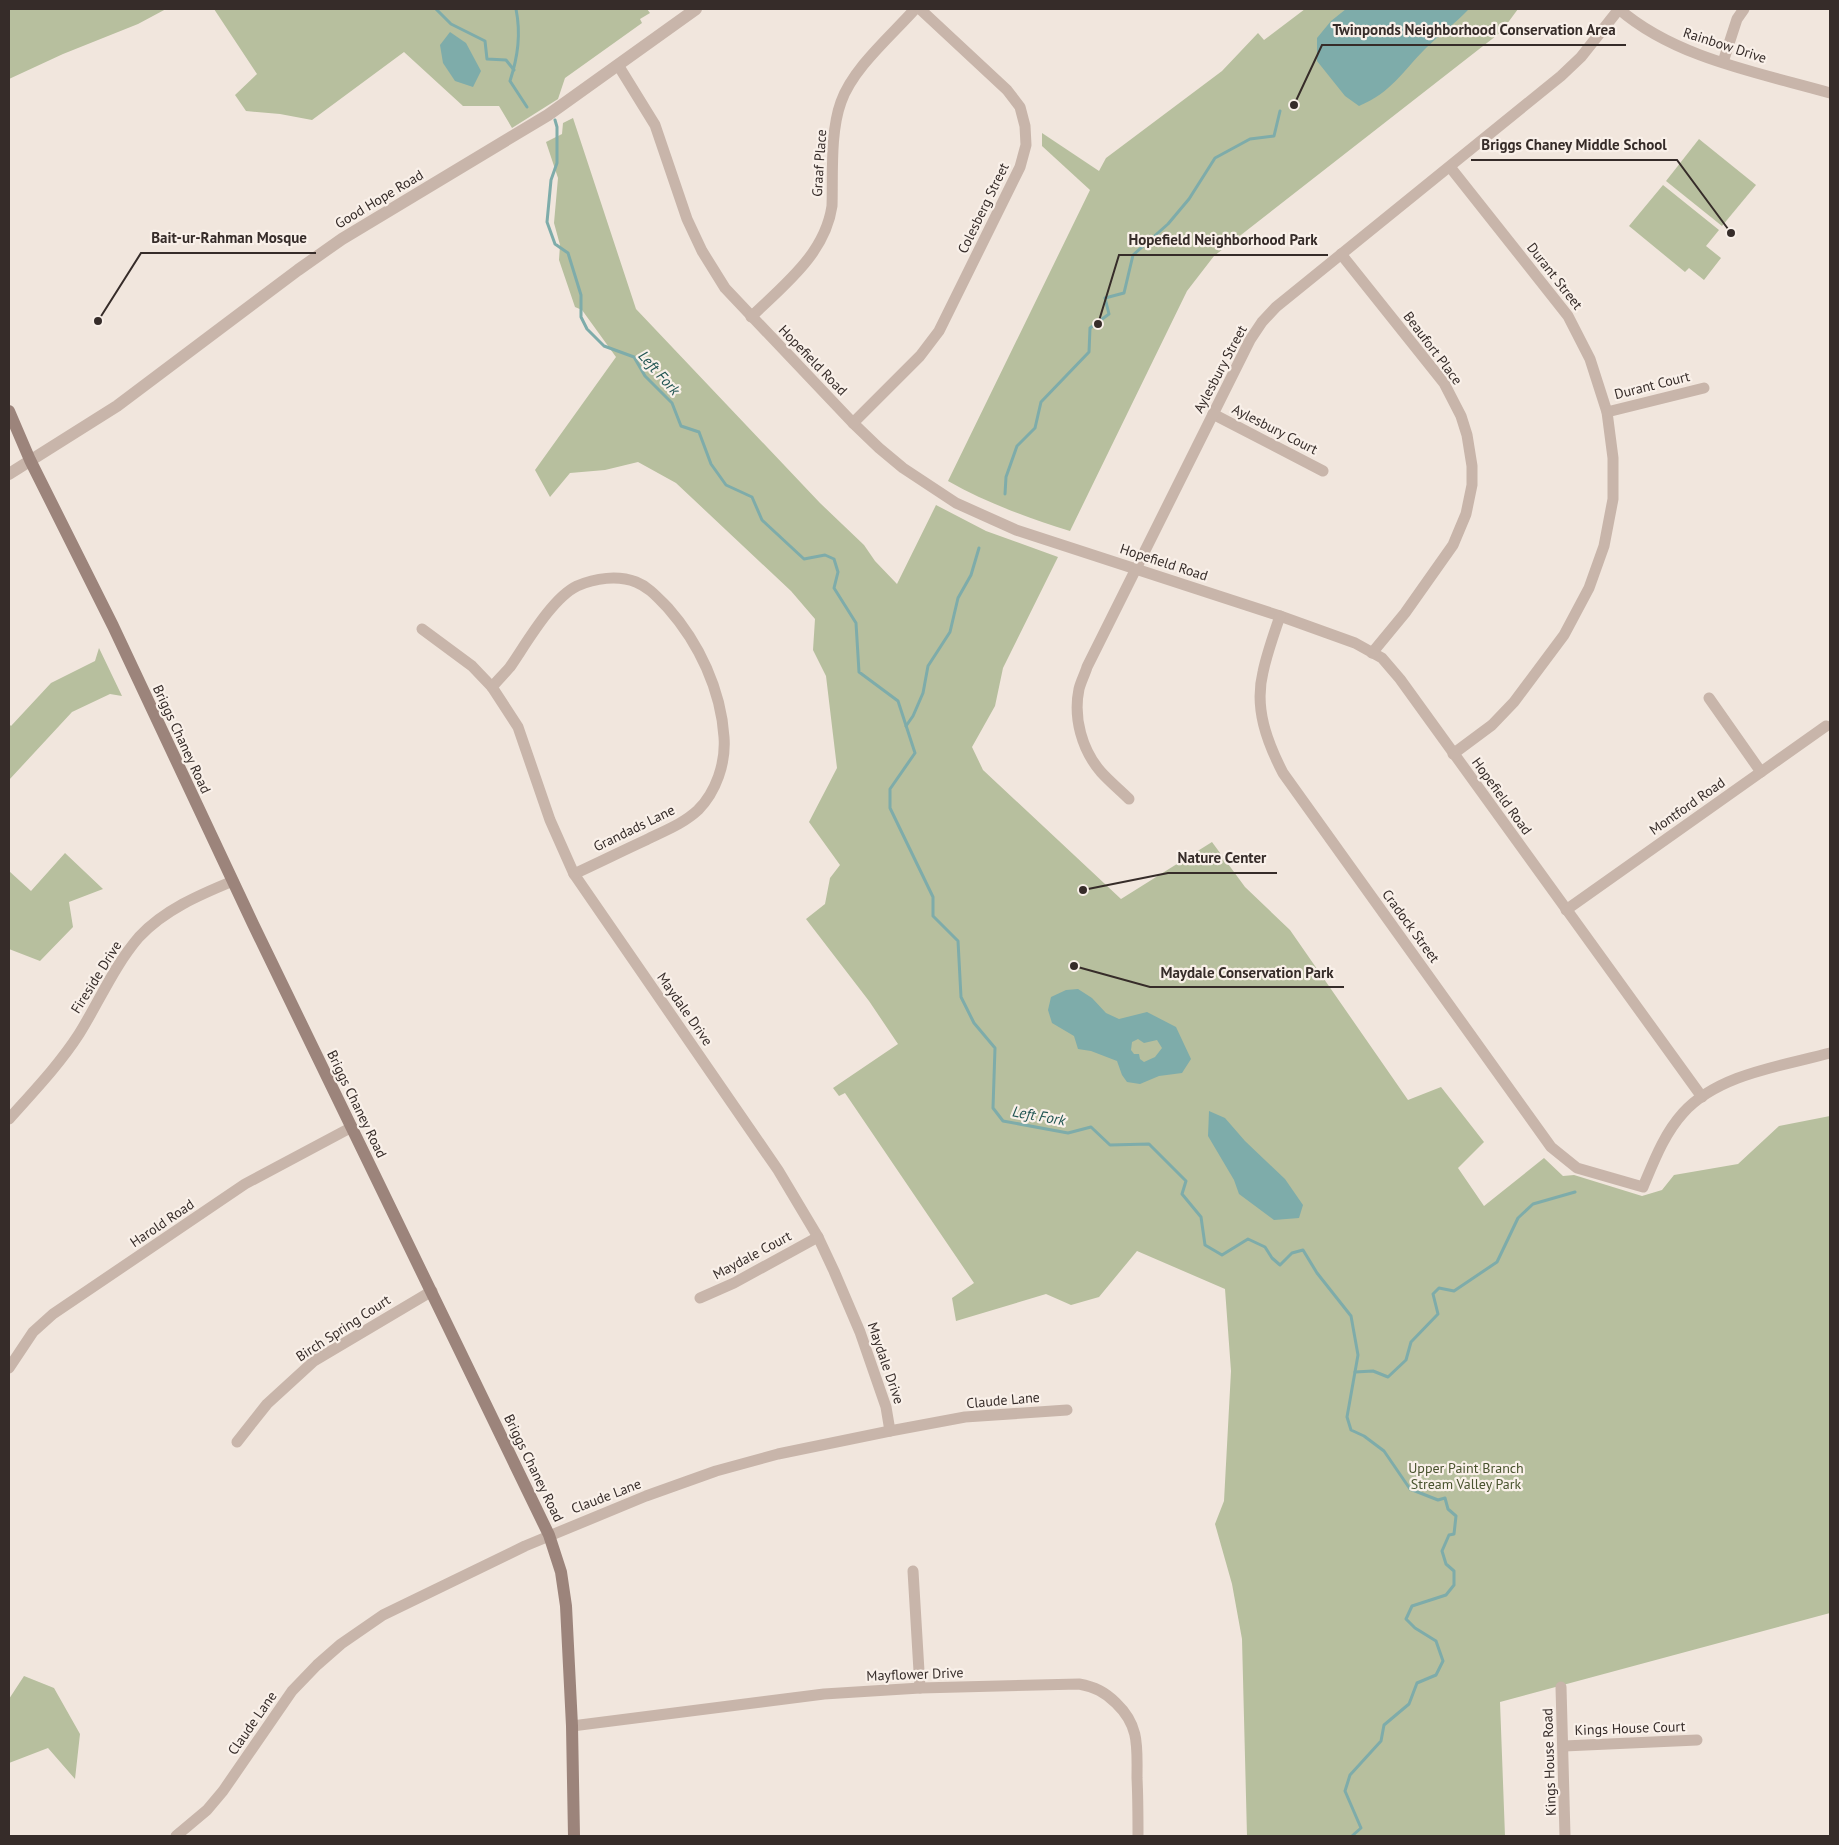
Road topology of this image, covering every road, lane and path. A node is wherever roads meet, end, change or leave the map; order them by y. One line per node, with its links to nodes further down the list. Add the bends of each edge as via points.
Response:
1 (696, 9): 7 (street, Good Hope Road)
2 (915, 9): 11 (street, Graaf Place, via 863,66 841,103 834,138 832,206 823,236 806,263)
3 (920, 9): 16 (street, Colesberg Street, via 1008,90 1020,107 1026,145 1020,167 939,331 920,356)
4 (1619, 9): 6 (street, Rainbow Drive, via 1663,39); 9 (street, Aylesbury Street, via 1581,57 1561,76)
5 (1744, 9): 6 (street, via 1737,19)
6 (1723, 62): 8 (street, Rainbow Drive)
7 (618, 65): 11 (street, Hopefield Road, via 655,125 687,219 702,251 725,288); 17 (street, Good Hope Road, via 548,115 342,238 117,406)
8 (1830, 93)
9 (1450, 167): 10 (street, Aylesbury Street); 14 (street, Durant Street, via 1568,316 1590,359)
10 (1341, 254): 15 (street, Aylesbury Street, via 1262,322); 23 (street, Beaufort Place, via 1444,383 1461,416 1472,466 1466,514 1453,545)
11 (751, 317): 16 (street, Hopefield Road)
12 (1704, 388): 14 (street, Durant Court)
13 (9, 412): 17 (main road, Briggs Chaney Road)
14 (1607, 412): 27 (street, Durant Street, via 1613,458 1613,499 1604,546 1589,588 1564,635 1514,702 1492,725)
15 (1213, 414): 18 (street, Aylesbury Court); 20 (street, Aylesbury Street)
16 (853, 423): 20 (street, Hopefield Road, via 903,468 956,503 1016,530)
17 (30, 460): 19 (street, Good Hope Road); 31 (main road, Briggs Chaney Road, via 113,626)
18 (1323, 471)
19 (9, 474)
20 (1136, 569): 21 (street, Hopefield Road); 29 (street, Aylesbury Street, via 1087,667 1078,702 1080,732 1088,755)
21 (1280, 616): 23 (street, Hopefield Road, via 1355,643); 34 (street, Cradock Street, via 1262,673 1261,698 1269,746 1282,773 1551,1147 1577,1168 1643,1187 1671,1129 1683,1112)
22 (422, 629): 24 (street, Maydale Drive, via 472,666)
23 (1372, 653): 27 (street, Hopefield Road, via 1382,658 1400,679)
24 (492, 687): 30 (street, Maydale Drive, via 518,727 550,820); 30 (street, Grandads Lane, via 565,594 604,578 636,582 654,592 682,624 704,663 717,698 724,738 720,773 711,793 698,810 681,823)
25 (1709, 698): 28 (street)
26 (1826, 726): 28 (street, Montford Road)
27 (1453, 754): 32 (street, Hopefield Road)
28 (1761, 772): 32 (street, Montford Road)
29 (1129, 799)
30 (574, 874): 37 (street, Maydale Drive, via 778,1170)
31 (233, 881): 35 (street, Fireside Drive, via 172,909 140,937 115,971 78,1035 40,1086); 36 (main road, Briggs Chaney Road)
32 (1566, 910): 34 (street, Hopefield Road)
33 (1830, 1052): 34 (street, via 1743,1076)
34 (1702, 1097)
35 (9, 1119)
36 (352, 1127): 38 (main road, Briggs Chaney Road); 40 (street, Harold Road, via 245,1184 53,1314 33,1332)
37 (818, 1238): 39 (street, Maydale Court); 42 (street, Maydale Drive, via 860,1332 886,1407)
38 (432, 1291): 43 (street, Birch Spring Court, via 314,1361 267,1404); 44 (main road, Briggs Chaney Road)
39 (700, 1298)
40 (9, 1368)
41 (1067, 1410): 42 (street, Claude Lane, via 966,1417)
42 (890, 1430): 44 (street, Claude Lane, via 716,1471)
43 (237, 1442)
44 (549, 1535): 48 (main road, Briggs Chaney Road, via 561,1572 566,1606); 51 (street, Claude Lane, via 382,1615 341,1644 292,1691 207,1810)
45 (913, 1571): 46 (street)
46 (920, 1688): 48 (street, Mayflower Drive, via 824,1694); 53 (street, Mayflower Drive, via 1079,1684 1094,1687 1108,1695 1127,1713 1134,1729)
47 (1562, 1688): 50 (street, Kings House Road)
48 (572, 1726): 52 (main road, Briggs Chaney Road)
49 (1697, 1740): 50 (street, Kings House Court)
50 (1564, 1746): 54 (street, Kings House Road)
51 (176, 1836)
52 (574, 1836)
53 (1138, 1836)
54 (1566, 1836)

